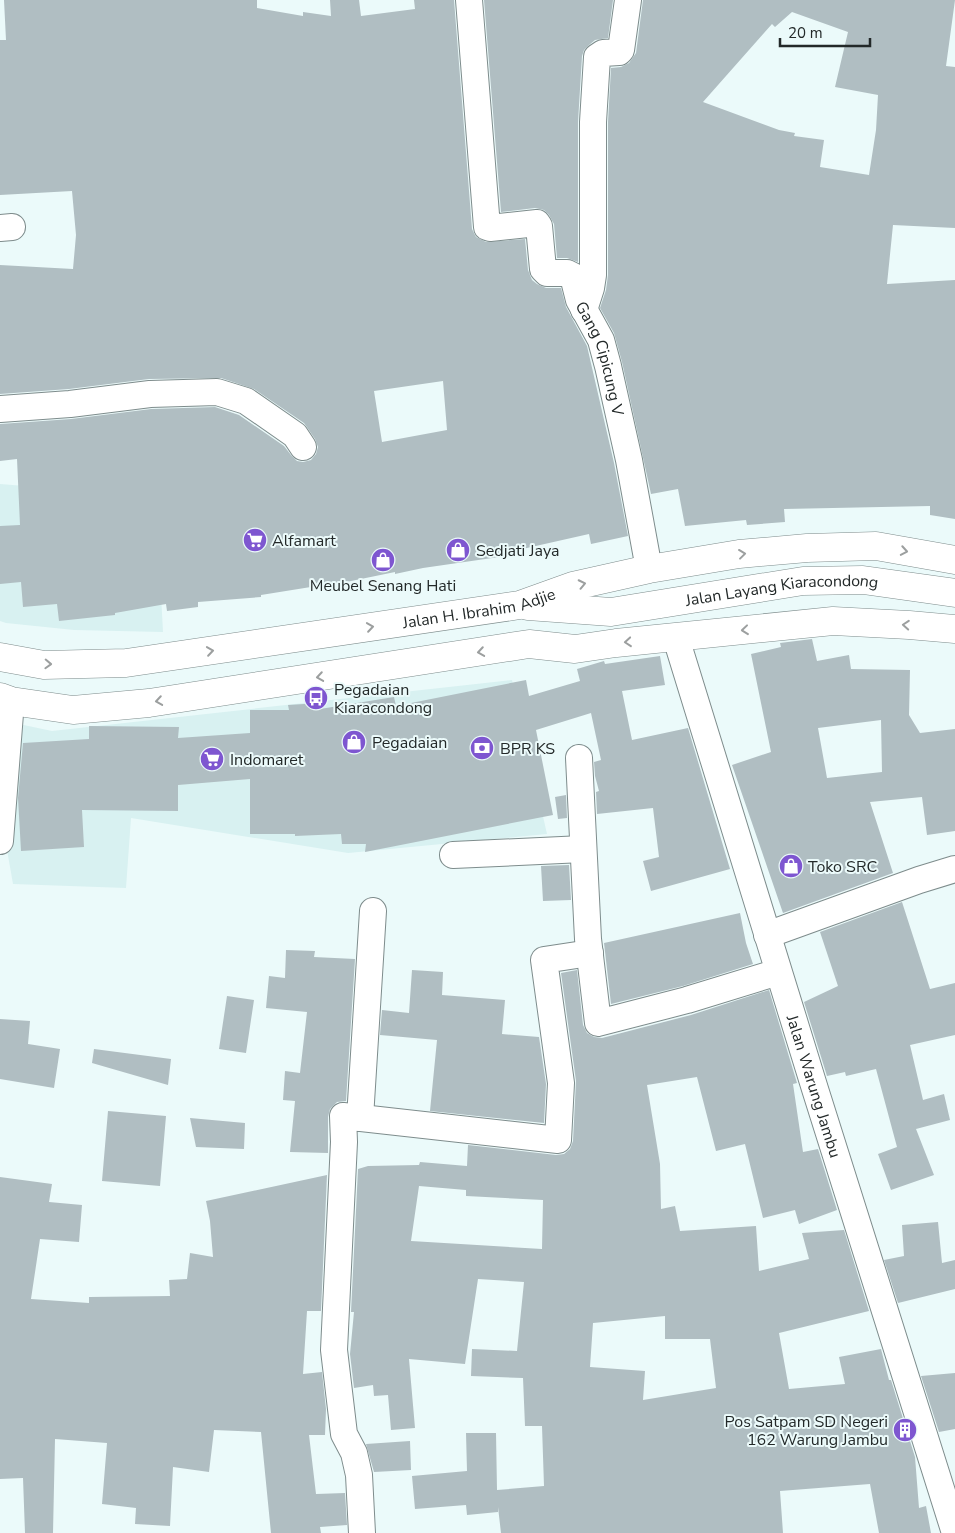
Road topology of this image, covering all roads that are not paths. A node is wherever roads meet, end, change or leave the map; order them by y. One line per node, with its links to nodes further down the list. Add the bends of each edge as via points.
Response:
1 (468, 0): 3 (street, Gang Cipicung V, via 487,227 537,223 543,269 548,273 573,276 579,300)
2 (628, 0): 3 (street, via 621,50 597,57 593,122 592,275)
3 (588, 317): 7 (street, Gang Cipicung V, via 601,340 615,396)
4 (0, 409): 5 (street, via 150,394 217,392 246,401 295,435)
5 (303, 447)
6 (955, 560): 7 (main road, Jalan H. Ibrahim Adjie, one-way to 6, via 739,554 807,548 876,546)
7 (649, 569): 9 (main road, Jalan H. Ibrahim Adjie, one-way to 7, via 573,586)
8 (955, 593): 10 (main road, Jalan Layang Kiaracondong, via 863,580 803,581)
9 (524, 606): 10 (main road, Jalan Layang Kiaracondong); 14 (main road, Jalan H. Ibrahim Adjie, one-way to 9, via 44,665 126,663)
10 (611, 612): 13 (main road, Jalan Layang Kiaracondong)
11 (955, 630): 12 (main road, one-way to 12, via 833,621)
12 (676, 638): 13 (main road, one-way to 13, via 575,649); 22 (street, Jalan Warung Jambu)
13 (533, 643): 15 (main road, one-way to 15, via 149,703 73,710)
14 (0, 656)
15 (5, 699): 17 (street)
16 (578, 758): 18 (street)
17 (0, 841)
18 (583, 849): 19 (street); 23 (street)
19 (453, 855)
20 (955, 869): 22 (street)
21 (373, 911): 25 (street)
22 (767, 935): 24 (street, Jalan Warung Jambu)
23 (590, 953): 24 (street, via 598,1023); 25 (street, via 544,960 562,1083 558,1140)
24 (778, 972): 27 (street, Jalan Warung Jambu)
25 (360, 1118): 26 (street, via 343,1116 334,1350 344,1434 354,1453 360,1476)
26 (362, 1533)
27 (955, 1533)

